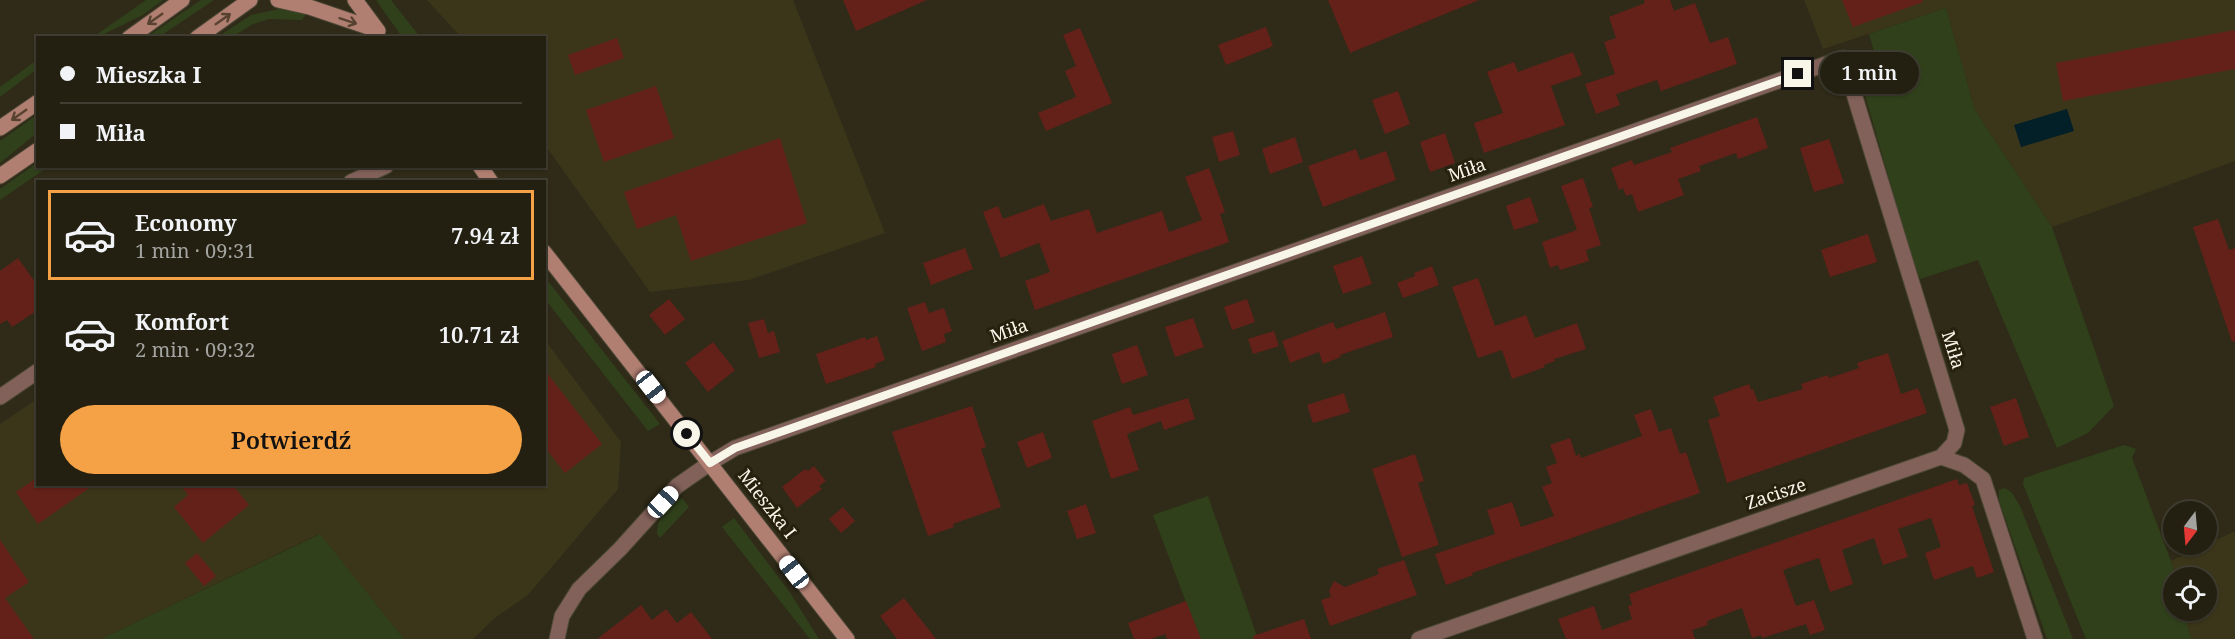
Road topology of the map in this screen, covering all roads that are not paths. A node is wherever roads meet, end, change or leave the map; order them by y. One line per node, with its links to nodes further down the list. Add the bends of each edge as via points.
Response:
1 (182, 0): 6 (street, one-way to 6)
2 (250, 0): 7 (street, one-way to 2)
3 (278, 0): 5 (street, one-way to 5, via 309,7)
4 (355, 0): 5 (street)
5 (380, 34)
6 (132, 36)
7 (200, 36)
8 (36, 103): 9 (street, one-way to 9)
9 (0, 128)
10 (36, 151): 12 (street)
11 (382, 168): 13 (street)
12 (0, 176)
13 (355, 180)
14 (546, 255): 18 (street, Mieszka I)
15 (36, 372): 16 (street)
16 (0, 397)
17 (1941, 457): 18 (street, Miła, via 1954,443 1957,430 1843,58 735,448); 21 (street, Zacisze); 22 (street, via 1964,465 1983,479)
18 (710, 463): 19 (street, via 677,486 579,589 562,616); 20 (street, Mieszka I)
19 (557, 639)
20 (847, 639)
21 (1419, 639)
22 (2035, 639)

